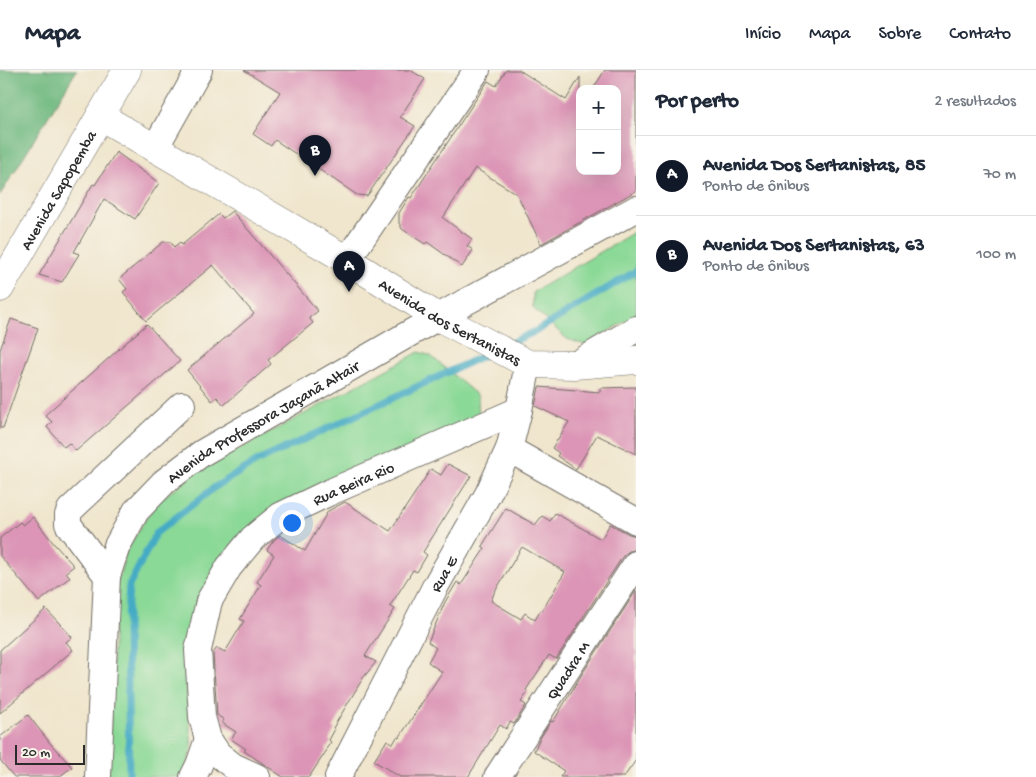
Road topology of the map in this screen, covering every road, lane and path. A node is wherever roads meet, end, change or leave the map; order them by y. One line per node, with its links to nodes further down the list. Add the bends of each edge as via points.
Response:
1 (127, 70): 4 (main road, Avenida Sapopemba)
2 (199, 70): 5 (street)
3 (477, 70): 7 (street)
4 (100, 116): 5 (main road, Avenida dos Sertanistas); 8 (main road, Avenida Sapopemba)
5 (155, 148): 7 (main road, Avenida dos Sertanistas)
6 (636, 209): 9 (street, Avenida Professora Jaçanã Altair)
7 (348, 260): 9 (main road, Avenida dos Sertanistas)
8 (0, 288)
9 (438, 317): 11 (main road, Avenida dos Sertanistas); 19 (street, Avenida Professora Jaçanã Altair, via 202,453 164,482 136,511 117,546)
10 (636, 329): 13 (street)
11 (521, 360): 13 (main road, Avenida dos Sertanistas); 15 (street, Rua E)
12 (636, 360): 13 (main road, Avenida dos Sertanistas)
13 (575, 365)
14 (182, 405): 19 (street, via 70,510 68,524)
15 (519, 410): 16 (street, Rua E); 20 (street, Rua Beira Rio, via 280,516 252,538 229,567 209,601 198,650 202,717)
16 (509, 448): 17 (street); 24 (street, Rua E, via 488,494 435,586)
17 (636, 521)
18 (636, 564): 25 (street, Quadra M)
19 (107, 576): 21 (street, Avenida Professora Jaçanã Altair)
20 (208, 739): 22 (street); 23 (street, Rua Beira Rio, via 218,754 233,766)
21 (98, 777)
22 (193, 777)
23 (257, 777)
24 (338, 777)
25 (497, 777)

